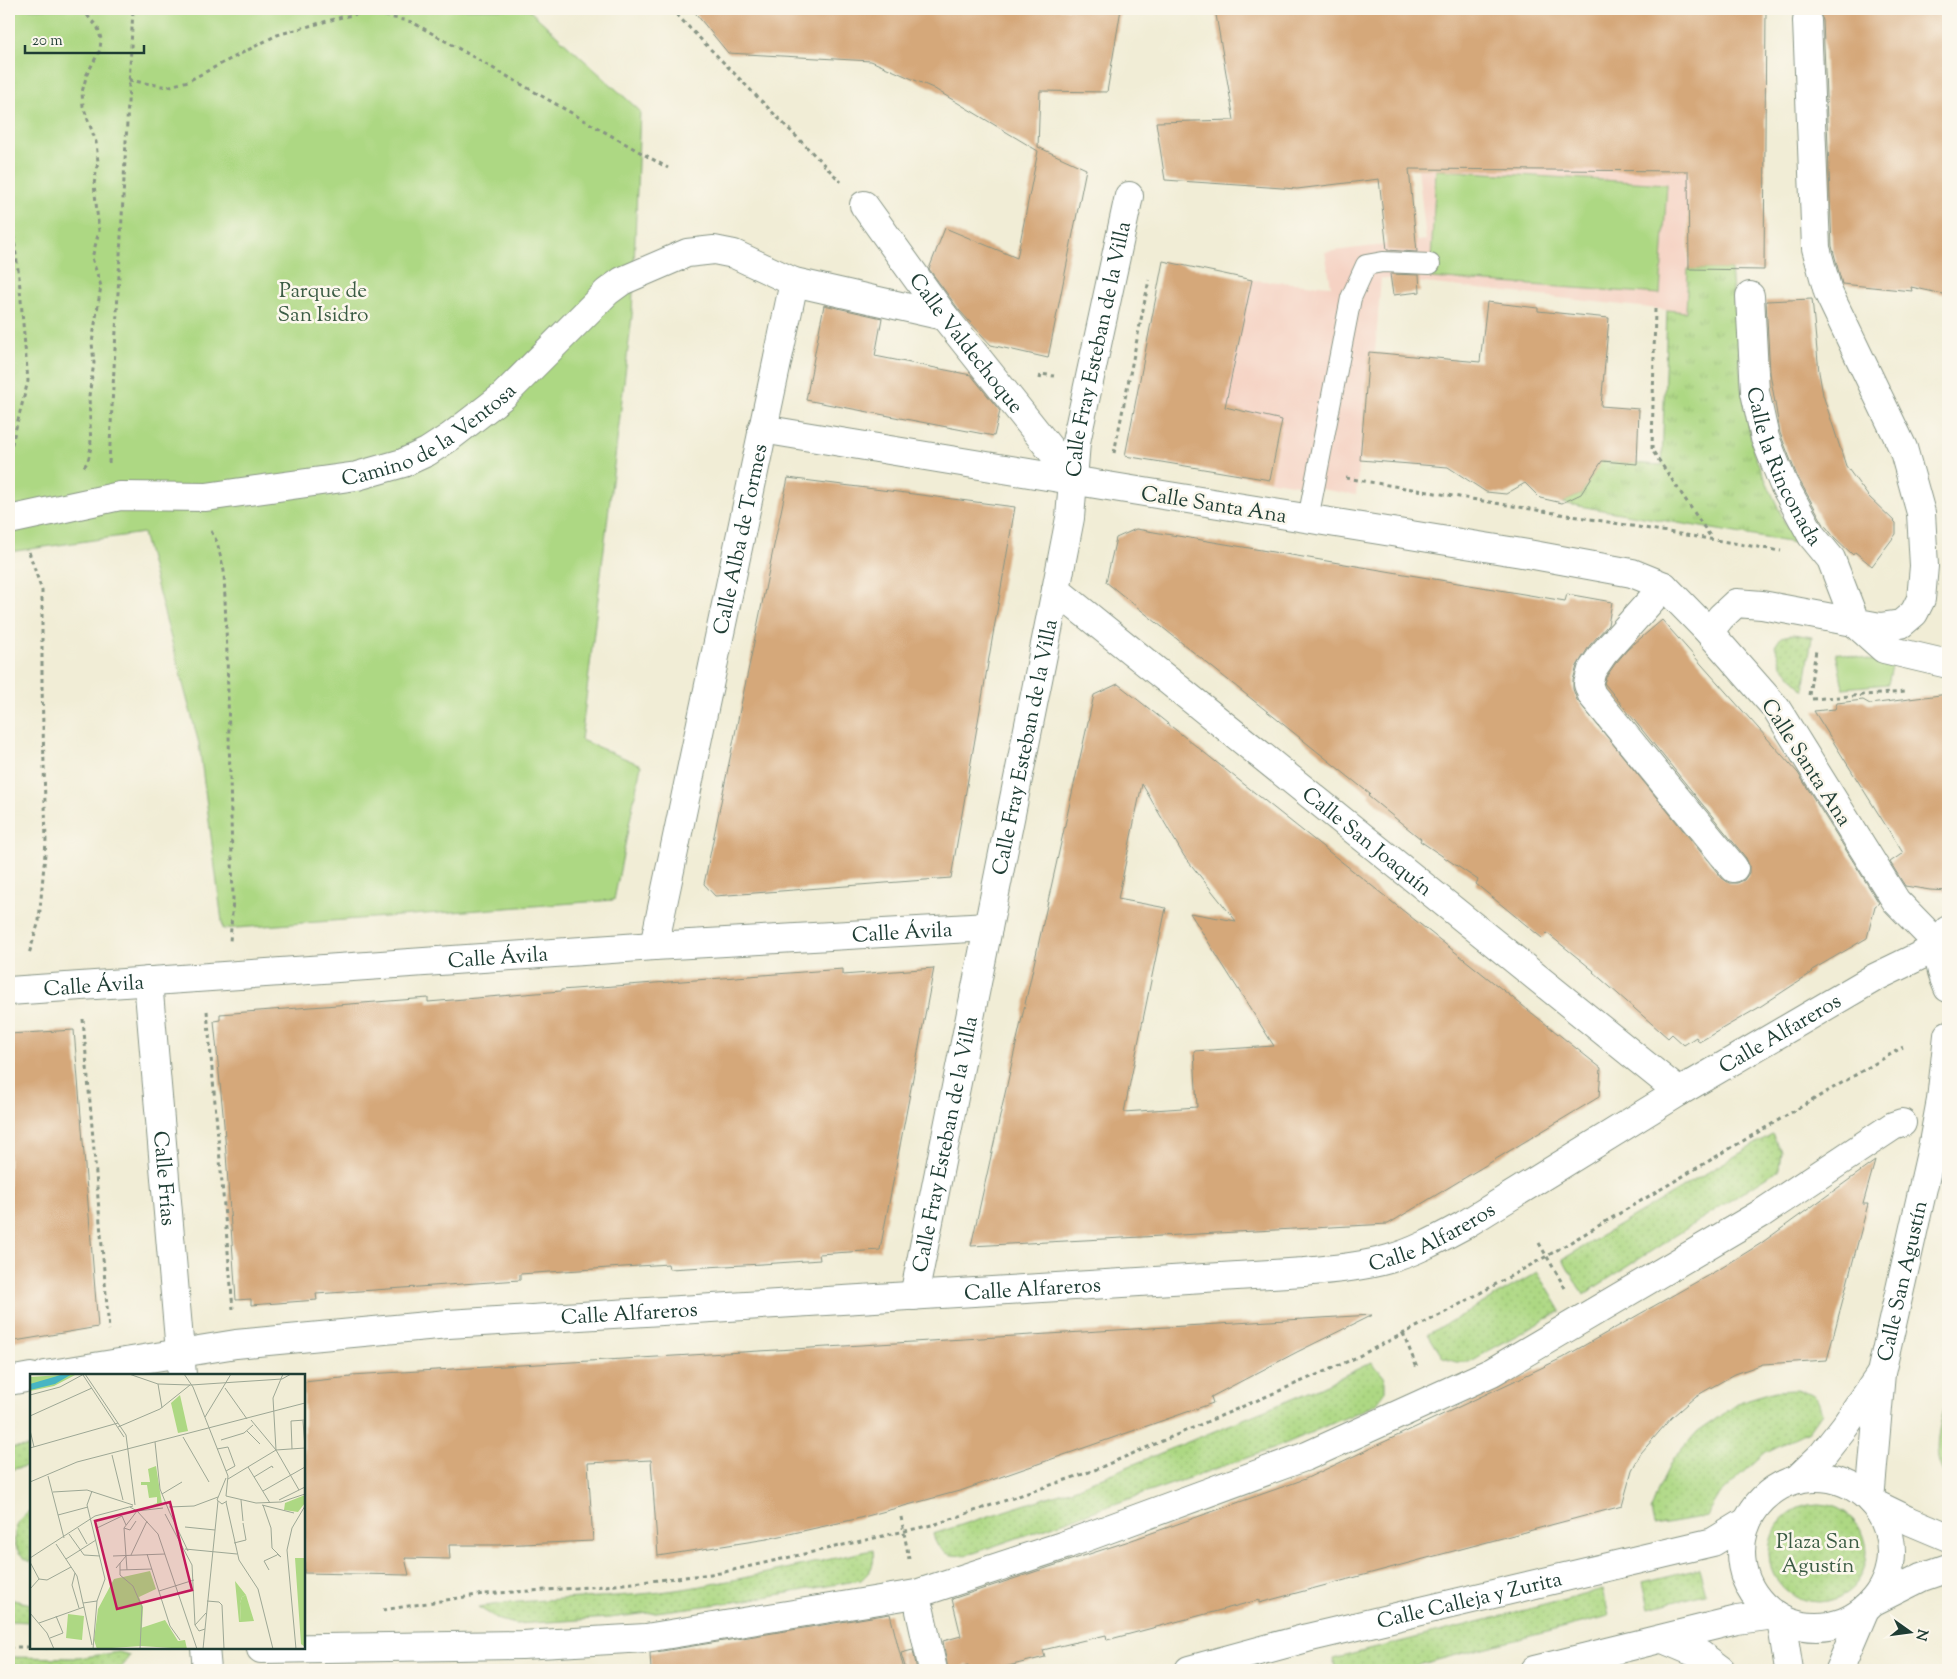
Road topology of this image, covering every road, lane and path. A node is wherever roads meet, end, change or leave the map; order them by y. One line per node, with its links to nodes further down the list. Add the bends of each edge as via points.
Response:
1 (82, 9): 19 (path, via 98,28 101,39 100,50 82,92 83,106 96,142 98,162 94,184 99,231 92,258 101,294 92,343 91,447 88,461)
2 (133, 9): 5 (path)
3 (671, 9): 8 (path)
4 (1807, 21): 31 (street, via 1816,248 1828,292 1902,448 1921,513 1924,566 1921,599 1914,613 1901,624 1880,627)
5 (129, 80): 6 (path, via 167,86 188,81 277,35 367,12 412,22); 23 (path)
6 (668, 168)
7 (1129, 196): 20 (street, Calle Fray Esteban de la Villa, via 1076,442)
8 (864, 205): 15 (street, Calle Valdechoque)
9 (9, 212): 17 (path, via 19,277 28,381)
10 (1430, 264): 25 (lane, via 1383,262 1366,265 1351,298)
11 (1150, 274): 18 (path, via 1114,454)
12 (794, 282): 15 (street); 16 (street, Calle Alba de Tormes); 22 (street, Camino de la Ventosa, via 734,254 714,250 687,253 622,281 607,292 503,396 427,452 404,463 357,476)
13 (1750, 296): 27 (street, Calle la Rinconada, via 1754,392 1765,438 1783,483 1812,536)
14 (1655, 309): 26 (path, via 1652,450)
15 (944, 316): 20 (street, Calle Valdechoque)
16 (762, 430): 20 (street, Calle Santa Ana); 39 (street, Calle Alba de Tormes)
17 (9, 455)
18 (1118, 459)
19 (80, 474)
20 (1074, 479): 25 (street, Calle Santa Ana); 29 (street, Calle Fray Esteban de la Villa)
21 (1358, 480): 26 (path)
22 (192, 497): 23 (street, Camino de la Ventosa, via 120,496); 38 (path, via 217,542 224,571 233,890 230,942)
23 (108, 499): 24 (street, Camino de la Ventosa)
24 (13, 519): 40 (path, via 42,591 46,842 40,921)
25 (1308, 519): 28 (street, Calle Santa Ana, via 1608,568 1632,573)
26 (1712, 540): 27 (path)
27 (1831, 559): 31 (street, Calle la Rinconada)
28 (1664, 586): 32 (street, Calle Santa Ana); 35 (street, via 1603,654 1592,670 1588,684 1592,695)
29 (1056, 590): 36 (street, Calle Fray Esteban de la Villa); 48 (street, Calle San Joaquín)
30 (1822, 617): 31 (street); 32 (street, via 1762,605 1736,604); 34 (path)
31 (1856, 624): 33 (street, via 1884,649)
32 (1709, 632): 37 (street, Calle Santa Ana, via 1776,708 1896,901)
33 (1948, 664)
34 (1808, 699)
35 (1734, 868)
36 (988, 927): 39 (street, Calle Ávila); 53 (street, Calle Fray Esteban de la Villa)
37 (1944, 938): 42 (street, via 1940,970); 48 (street, Calle Alfareros)
38 (239, 942)
39 (654, 946): 41 (street, Calle Ávila)
40 (27, 959)
41 (148, 981): 43 (street, Calle Ávila); 58 (street, Calle Frías)
42 (1948, 989)
43 (9, 991)
44 (207, 1006): 54 (path)
45 (82, 1014): 57 (path)
46 (1948, 1035): 49 (street, Calle San Agustín)
47 (1903, 1047): 52 (path)
48 (1679, 1092): 53 (street, Calle Alfareros, via 1464,1225 1390,1259 1304,1272)
49 (1945, 1094): 60 (street, Calle San Agustín)
50 (1902, 1122): 55 (street, via 1762,1213)
51 (1539, 1243): 52 (path)
52 (1547, 1256): 55 (path); 56 (path)
53 (914, 1296): 58 (street, Calle Alfareros, via 448,1324 236,1344)
54 (234, 1316)
55 (1583, 1318): 71 (street, via 1492,1372 1307,1456)
56 (1403, 1333): 59 (path); 68 (path, via 1349,1361 1092,1471 936,1524)
57 (110, 1334)
58 (181, 1364): 61 (street, Calle Alfareros)
59 (1417, 1369)
60 (1881, 1373): 64 (street, Calle San Agustín, via 1823,1454); 65 (street, Calle San Agustín)
61 (56, 1374)
62 (30, 1378): 63 (street)
63 (9, 1381)
64 (1797, 1479): 65 (street, via 1819,1476 1840,1480); 67 (street, via 1783,1483 1765,1496)
65 (1871, 1501): 69 (street, via 1910,1522); 72 (street, via 1886,1525 1890,1550 1887,1576)
66 (901, 1517): 68 (path)
67 (1746, 1522): 74 (street, via 1741,1544 1742,1566 1750,1590); 82 (street, Calle Calleja y Zurita, via 1713,1542 1307,1638)
68 (904, 1531): 71 (path); 73 (path, via 720,1573 606,1586 484,1594)
69 (1948, 1537)
70 (1948, 1568): 72 (street, via 1922,1577)
71 (918, 1603): 78 (street, via 646,1638 522,1645); 81 (street)
72 (1868, 1605): 74 (street, via 1854,1617 1833,1626 1815,1628); 86 (street)
73 (382, 1610)
74 (1778, 1617): 75 (street, via 1737,1620); 85 (street)
75 (1663, 1639): 83 (street); 84 (street, via 1701,1655)
76 (9, 1647): 77 (path)
77 (30, 1647)
78 (305, 1648)
79 (205, 1649): 80 (street)
80 (207, 1670)
81 (933, 1670)
82 (1189, 1670)
83 (1534, 1670)
84 (1720, 1670)
85 (1789, 1670)
86 (1839, 1670)

